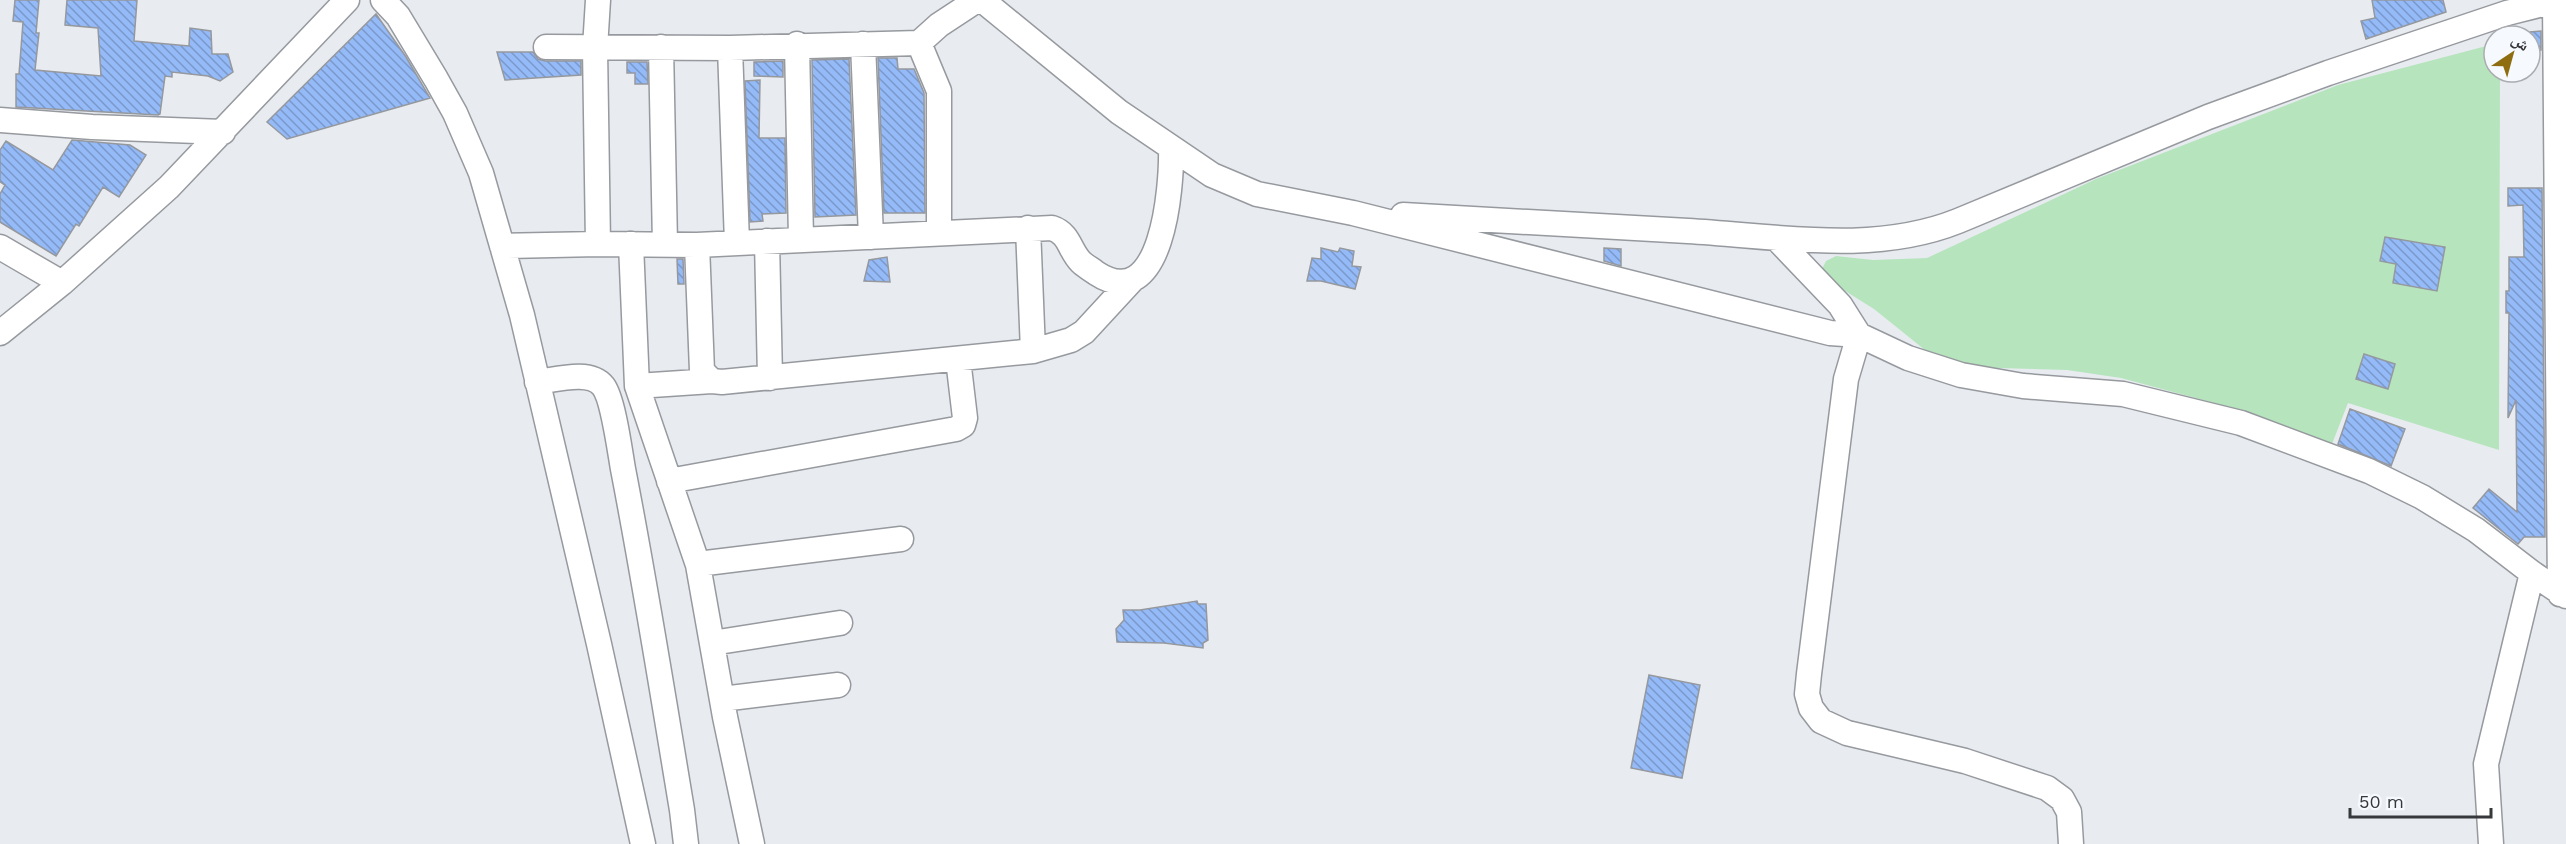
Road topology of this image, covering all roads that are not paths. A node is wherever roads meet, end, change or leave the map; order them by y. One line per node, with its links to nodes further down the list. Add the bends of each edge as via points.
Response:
1 (347, 0): 15 (street)
2 (382, 0): 29 (street, via 398,16 455,113 481,173)
3 (598, 0): 12 (street)
4 (977, 0): 7 (street)
5 (982, 0): 16 (street, via 1119,112)
6 (2557, 1): 21 (street, via 2441,34 2208,117 1939,229 1876,239); 45 (street)
7 (919, 43): 9 (street); 19 (street, via 939,91)
8 (797, 44): 9 (street); 13 (street); 22 (street)
9 (863, 44): 20 (street)
10 (546, 47): 12 (street)
11 (661, 47): 12 (street); 13 (street); 27 (street)
12 (595, 48): 25 (street)
13 (730, 48): 24 (street)
14 (0, 120): 15 (street)
15 (223, 132): 32 (street)
16 (1171, 148): 17 (street, via 1212,176 1238,188); 31 (street, via 1165,224 1153,258)
17 (1353, 213): 21 (street); 34 (street, via 1830,333)
18 (1028, 228): 19 (street); 31 (street, via 1062,232 1081,262 1115,281); 35 (street)
19 (939, 233): 20 (street)
20 (871, 237): 22 (street)
21 (1776, 238): 34 (street, via 1840,305)
22 (801, 239): 23 (street)
23 (767, 241): 24 (street); 37 (street)
24 (737, 243): 28 (street)
25 (598, 244): 26 (street); 29 (street)
26 (631, 244): 27 (street); 40 (street)
27 (665, 244): 28 (street)
28 (697, 245): 38 (street, via 702,371)
29 (502, 246): 39 (street)
30 (0, 247): 32 (street)
31 (1132, 280): 35 (street, via 1084,332)
32 (62, 283): 33 (street)
33 (0, 333)
34 (1859, 335): 44 (street, via 1908,358 1961,375 2023,386 2123,394 2241,423 2368,471 2422,497 2476,530); 53 (street, via 1846,379 1809,674 1807,694 1811,708 1821,721 1847,733 1965,761 2047,788 2062,799 2069,812)
35 (1033, 351): 36 (street)
36 (957, 359): 37 (street); 41 (street, via 965,418 956,429)
37 (770, 378): 38 (street)
38 (712, 381): 40 (street)
39 (537, 382): 50 (street); 51 (street, via 585,377 604,387 636,536)
40 (637, 386): 41 (street)
41 (669, 481): 43 (street)
42 (901, 538): 43 (street)
43 (698, 564): 47 (street)
44 (2532, 573): 45 (street); 54 (street, via 2486,764)
45 (2563, 595)
46 (840, 623): 47 (street)
47 (712, 643): 49 (street)
48 (838, 685): 49 (street)
49 (722, 699): 52 (street)
50 (643, 844)
51 (686, 844)
52 (752, 844)
53 (2071, 844)
54 (2491, 844)

